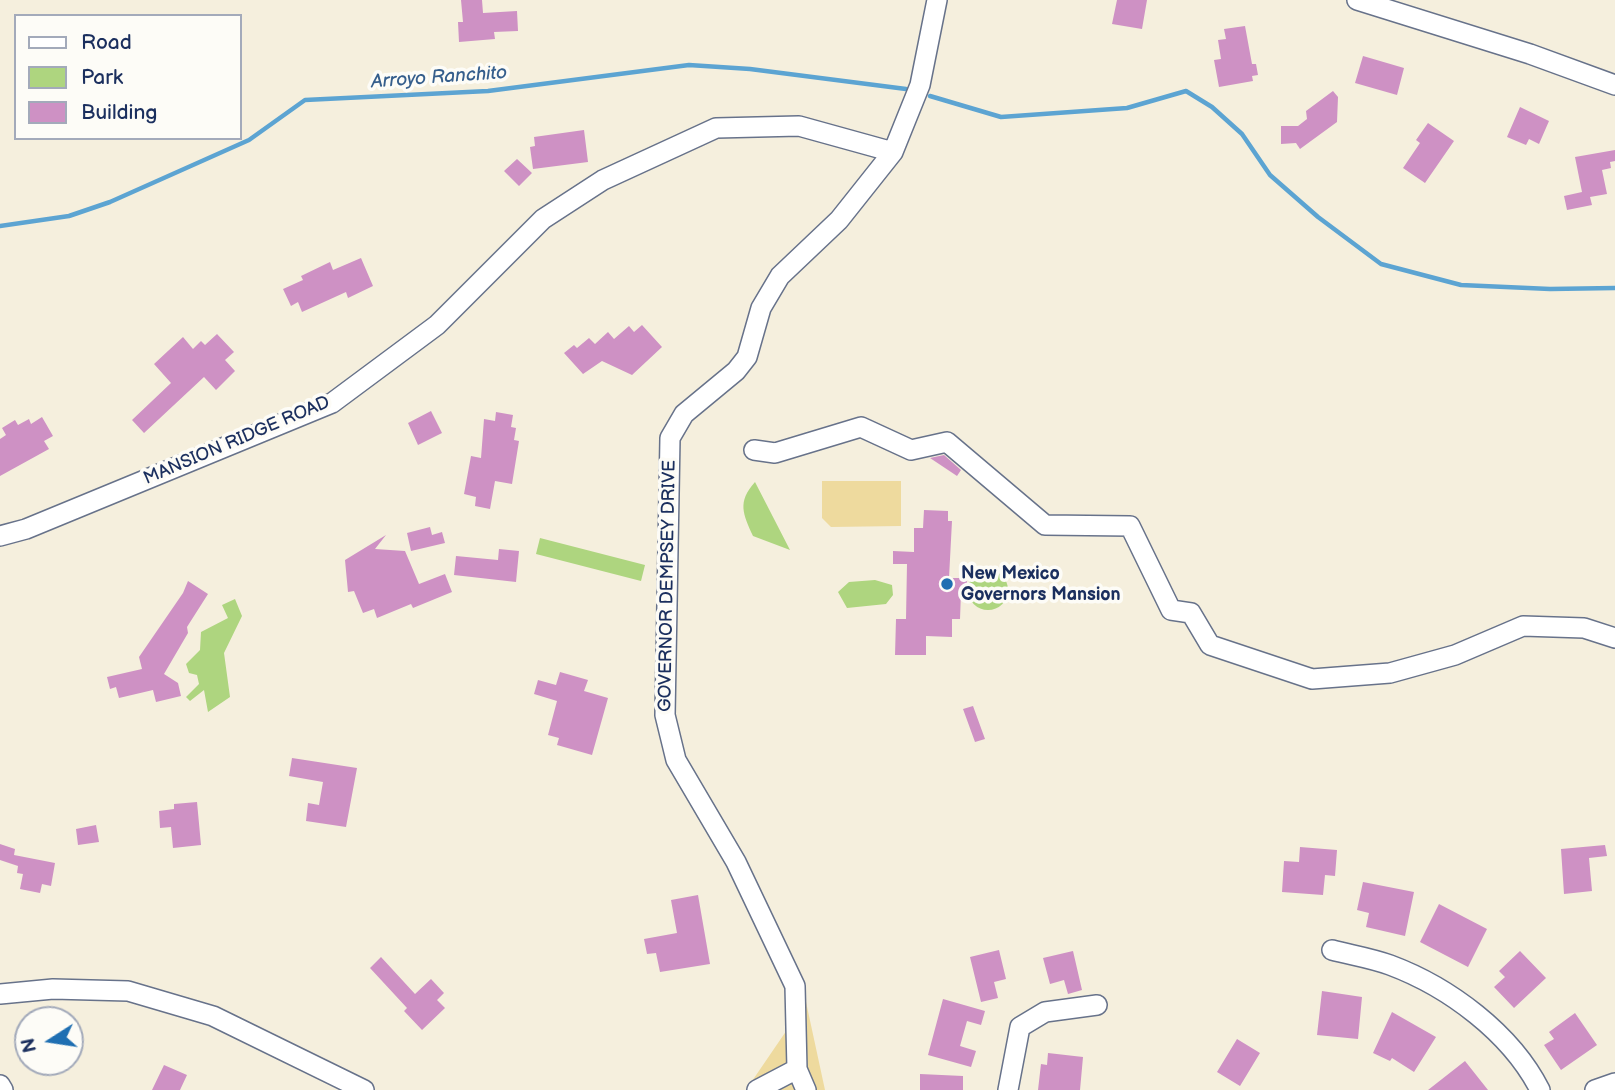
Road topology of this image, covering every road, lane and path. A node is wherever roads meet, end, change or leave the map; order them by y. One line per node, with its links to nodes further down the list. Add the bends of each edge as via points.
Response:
1 (937, 0): 4 (street, GOVERNOR DEMPSEY DRIVE, via 920,85)
2 (1357, 0): 3 (street)
3 (1615, 85)
4 (893, 152): 6 (street, MANSION RIDGE ROAD, via 799,126 716,128 603,180 544,219 437,326 332,404); 11 (street, GOVERNOR DEMPSEY DRIVE, via 839,220 780,276 761,308 747,357 736,372 684,414 670,438 665,715 676,760 736,862 795,986)
5 (754, 450): 7 (street, via 775,453 861,427 911,450 947,442 1045,525 1130,526 1171,610 1191,613 1210,645 1312,679 1390,673 1455,655 1523,626 1584,628)
6 (0, 536)
7 (1615, 638)
8 (1332, 950): 19 (street, via 1390,965 1450,996 1492,1028 1530,1070)
9 (0, 994): 15 (street, via 53,989 128,991 213,1016)
10 (1097, 1005): 18 (street, via 1045,1012 1020,1027)
11 (797, 1069): 16 (street); 17 (street)
12 (1615, 1083): 20 (street)
13 (0, 1085): 14 (street)
14 (3, 1090)
15 (364, 1090)
16 (757, 1090)
17 (806, 1090)
18 (1008, 1090)
19 (1540, 1090)
20 (1595, 1090)

